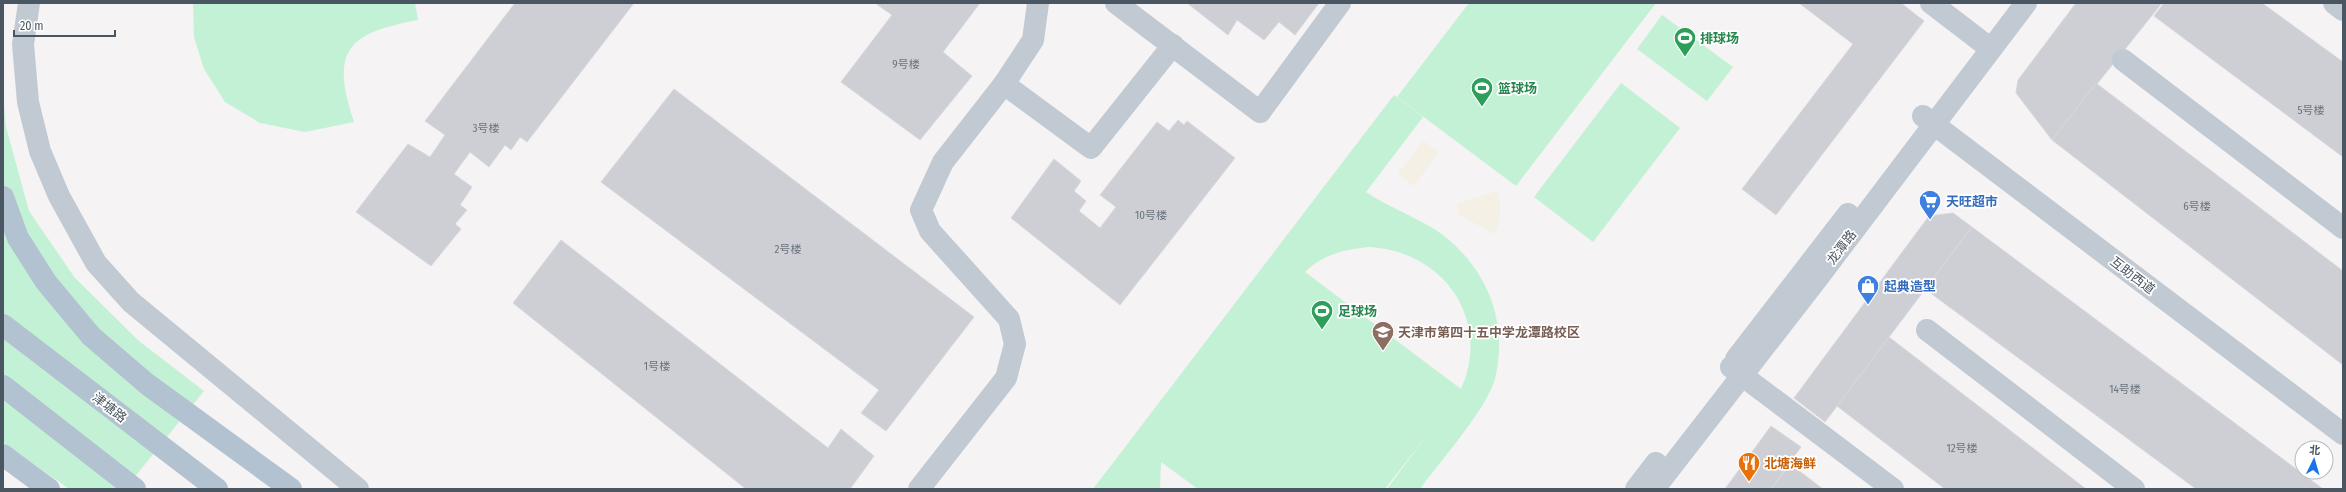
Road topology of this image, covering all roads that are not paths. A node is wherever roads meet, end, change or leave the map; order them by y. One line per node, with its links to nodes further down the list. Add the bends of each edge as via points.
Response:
1 (29, 3): 27 (street, via 24,44 28,102 40,151 59,196 96,263 131,302)
2 (1038, 3): 13 (street, via 1033,40)
3 (1116, 3): 10 (street)
4 (1340, 3): 10 (street, via 1260,112)
5 (1931, 3): 11 (street)
6 (2009, 3): 11 (street, 龙潭路)
7 (2026, 3): 11 (street, 龙潭路)
8 (2334, 3): 9 (street)
9 (2343, 10)
10 (1173, 45): 13 (street, via 1090,148)
11 (1985, 45): 14 (street, 龙潭路)
12 (2123, 60): 16 (street)
13 (1004, 84): 28 (street, via 942,162 921,210 930,231 1009,318 1015,344 1006,378)
14 (1929, 120): 19 (street, 龙潭路); 21 (street, 互助西道)
15 (3, 197): 26 (main road, via 18,238 42,276 91,336 147,384)
16 (2343, 228)
17 (3, 325): 25 (main road, 津塘路)
18 (1927, 330): 32 (street)
19 (1736, 370): 29 (street, 龙潭路); 30 (street, 龙潭路); 31 (street)
20 (3, 386): 24 (main road)
21 (2343, 434)
22 (3, 455): 23 (main road)
23 (49, 489)
24 (135, 489)
25 (217, 489)
26 (291, 489)
27 (358, 489)
28 (920, 489)
29 (1636, 489)
30 (1654, 489)
31 (1893, 489)
32 (2134, 489)

